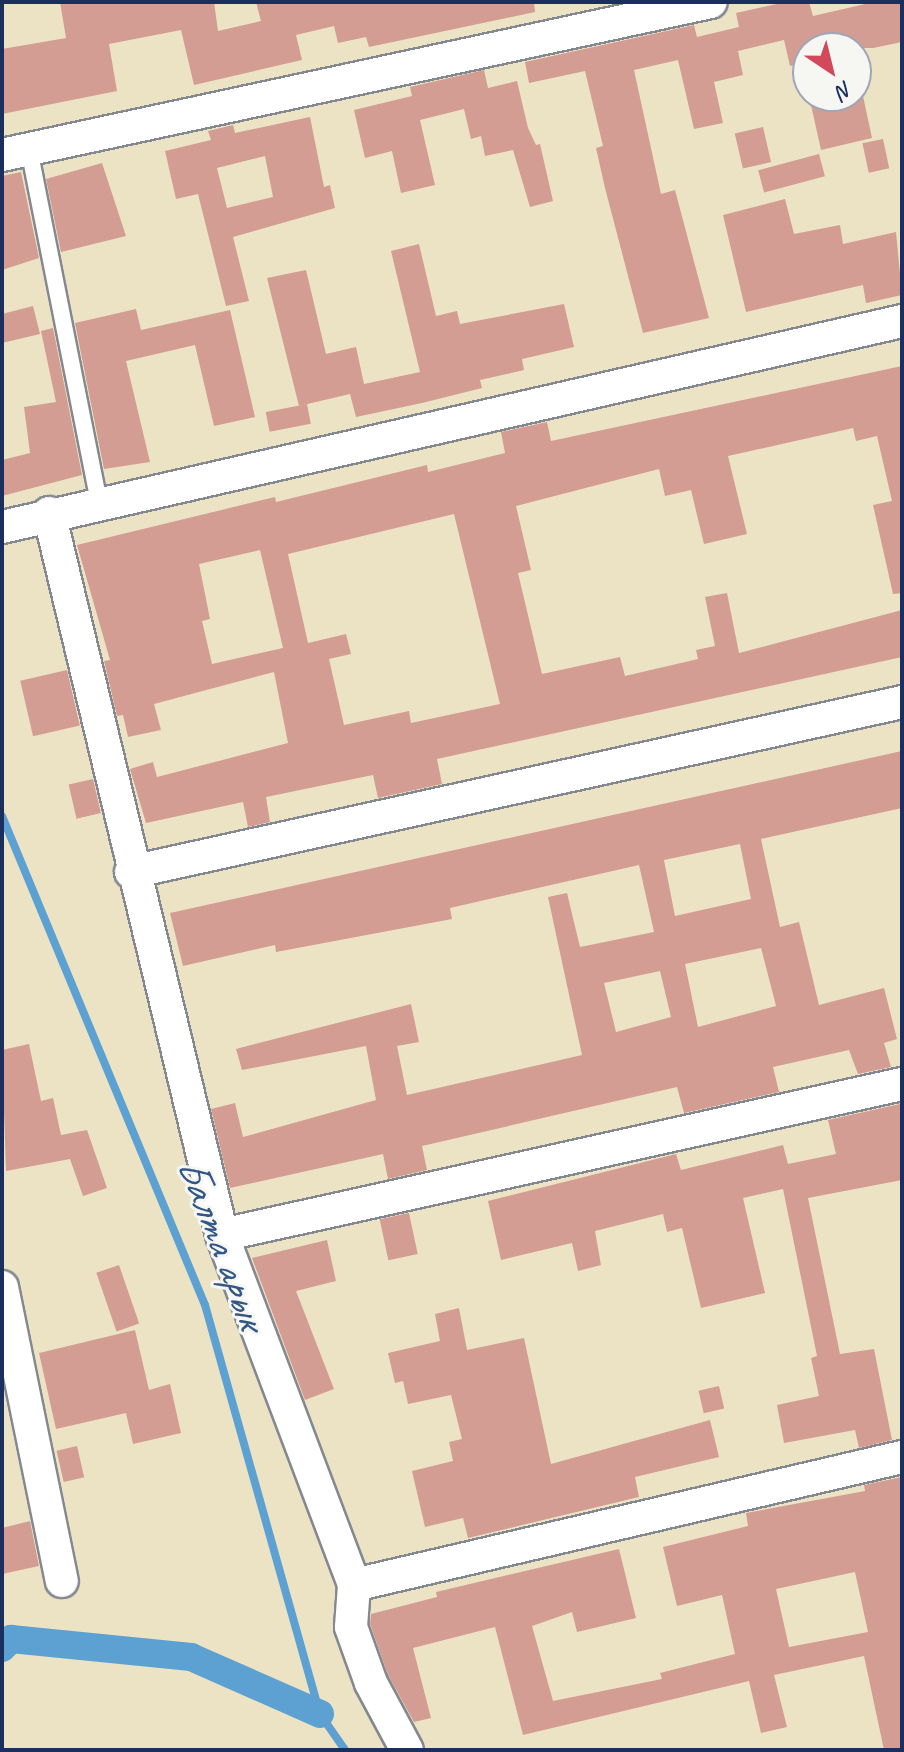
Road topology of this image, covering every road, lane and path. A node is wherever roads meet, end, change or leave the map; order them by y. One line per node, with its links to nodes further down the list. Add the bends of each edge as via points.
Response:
1 (711, 2): 2 (street)
2 (15, 152): 4 (lane)
3 (902, 321): 4 (street)
4 (99, 502): 5 (street)
5 (49, 513): 6 (street); 8 (street)
6 (2, 527)
7 (902, 702): 8 (street)
8 (131, 872): 10 (street)
9 (902, 1084): 10 (street)
10 (222, 1235): 14 (street)
11 (2, 1287): 13 (street)
12 (902, 1457): 14 (street)
13 (62, 1581)
14 (354, 1585): 15 (street, via 351,1627 371,1683)
15 (407, 1750)

